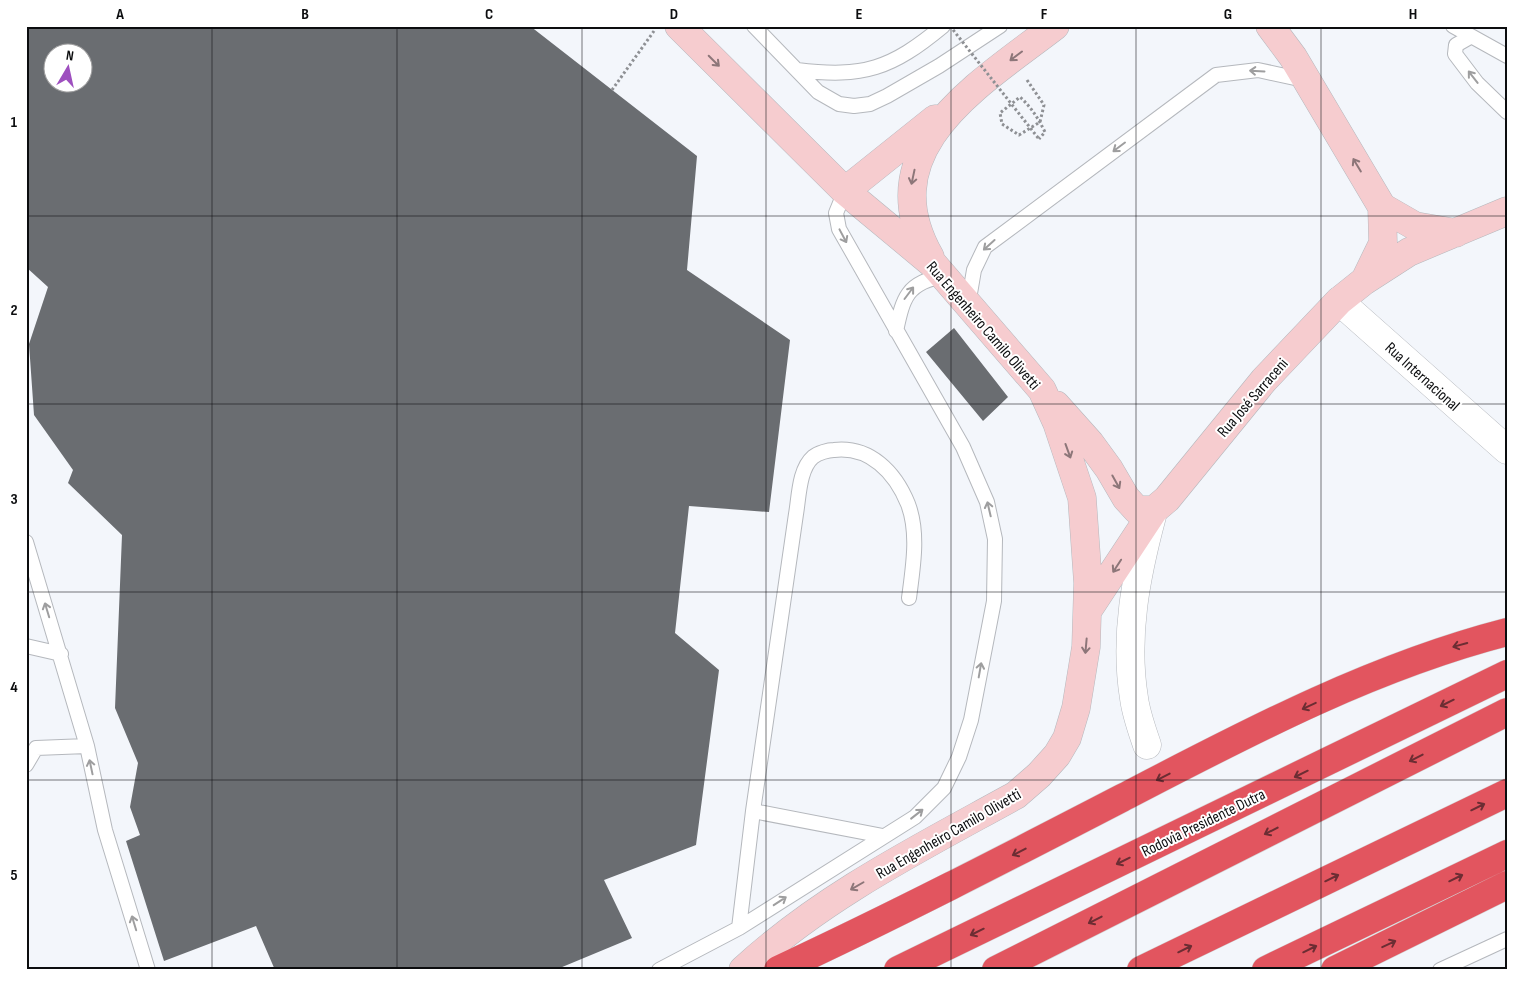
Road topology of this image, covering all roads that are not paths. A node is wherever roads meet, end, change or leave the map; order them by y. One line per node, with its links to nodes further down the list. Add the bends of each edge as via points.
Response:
1 (680, 26): 14 (street, Rua Engenheiro Camilo Olivetti, one-way to 14)
2 (943, 26): 10 (lane, via 903,56 876,68 848,74)
3 (1000, 26): 10 (lane, via 939,66 870,104 839,104 818,92)
4 (1055, 26): 12 (street, one-way to 12)
5 (1270, 26): 11 (street)
6 (1452, 26): 8 (lane)
7 (758, 32): 10 (lane)
8 (1470, 37): 9 (lane); 13 (lane, one-way to 8, via 1477,83 1455,54 1456,45)
9 (1507, 56)
10 (797, 70)
11 (1305, 81): 15 (street, one-way to 11); 21 (lane, one-way to 21, via 1258,70 1216,75 984,248 974,270)
12 (965, 94): 14 (street); 18 (street, one-way to 18, via 919,158 910,194 918,236)
13 (1507, 112)
14 (845, 191): 18 (street, Rua Engenheiro Camilo Olivetti); 22 (lane, one-way to 22, via 836,213 839,229)
15 (1382, 207): 17 (street, via 1415,226); 19 (street, via 1383,243)
16 (1507, 211): 17 (street, Rua José Sarraceni)
17 (1458, 233): 19 (street, Rua José Sarraceni, via 1409,252)
18 (939, 270): 21 (street, Rua Engenheiro Camilo Olivetti); 22 (lane, one-way to 18, via 901,305 909,291)
19 (1364, 281): 20 (street, Rua José Sarraceni)
20 (1339, 301): 24 (street, Rua Internacional); 25 (street, Rua José Sarraceni, via 1264,380 1167,499)
21 (968, 305): 23 (street, Rua Engenheiro Camilo Olivetti)
22 (896, 331): 39 (lane, one-way to 22, via 915,817 944,788 959,757 972,720 994,601 995,539 987,502 963,447)
23 (1042, 390): 25 (street, one-way to 25, via 1090,443 1130,503 1143,512); 28 (street, Rua Engenheiro Camilo Olivetti, one-way to 28, via 1068,453 1082,498)
24 (1507, 450)
25 (1154, 510): 28 (street, Rua José Sarraceni, one-way to 28); 35 (street, via 1137,574 1130,636 1134,699)
26 (26, 542): 31 (lane, one-way to 26)
27 (909, 598): 38 (lane, via 913,528 908,505 896,480 878,462 861,452 828,450 813,457 804,470 796,514)
28 (1088, 610): 46 (street, Rua Engenheiro Camilo Olivetti, one-way to 46, via 1076,708 1067,738 1039,775 1016,795 816,910)
29 (1507, 632): 47 (highway, one-way to 47, via 1442,650 1320,700)
30 (26, 646): 31 (lane)
31 (61, 654): 34 (lane)
32 (1507, 674): 48 (highway, Rodovia Presidente Dutra, one-way to 48)
33 (1507, 712): 49 (highway, one-way to 49)
34 (87, 746): 36 (lane, via 36,748); 44 (lane, one-way to 34, via 105,830)
35 (1147, 746)
36 (26, 765)
37 (1507, 794): 50 (highway, one-way to 37)
38 (753, 811): 39 (lane); 42 (lane)
39 (883, 836): 42 (lane, one-way to 39)
40 (1507, 854): 51 (highway, one-way to 40)
41 (1507, 885): 52 (highway, one-way to 41)
42 (739, 928): 45 (lane)
43 (1507, 939): 53 (lane)
44 (148, 970)
45 (659, 970)
46 (743, 970)
47 (778, 970)
48 (898, 970)
49 (996, 970)
50 (1142, 970)
51 (1266, 970)
52 (1335, 970)
53 (1440, 970)

